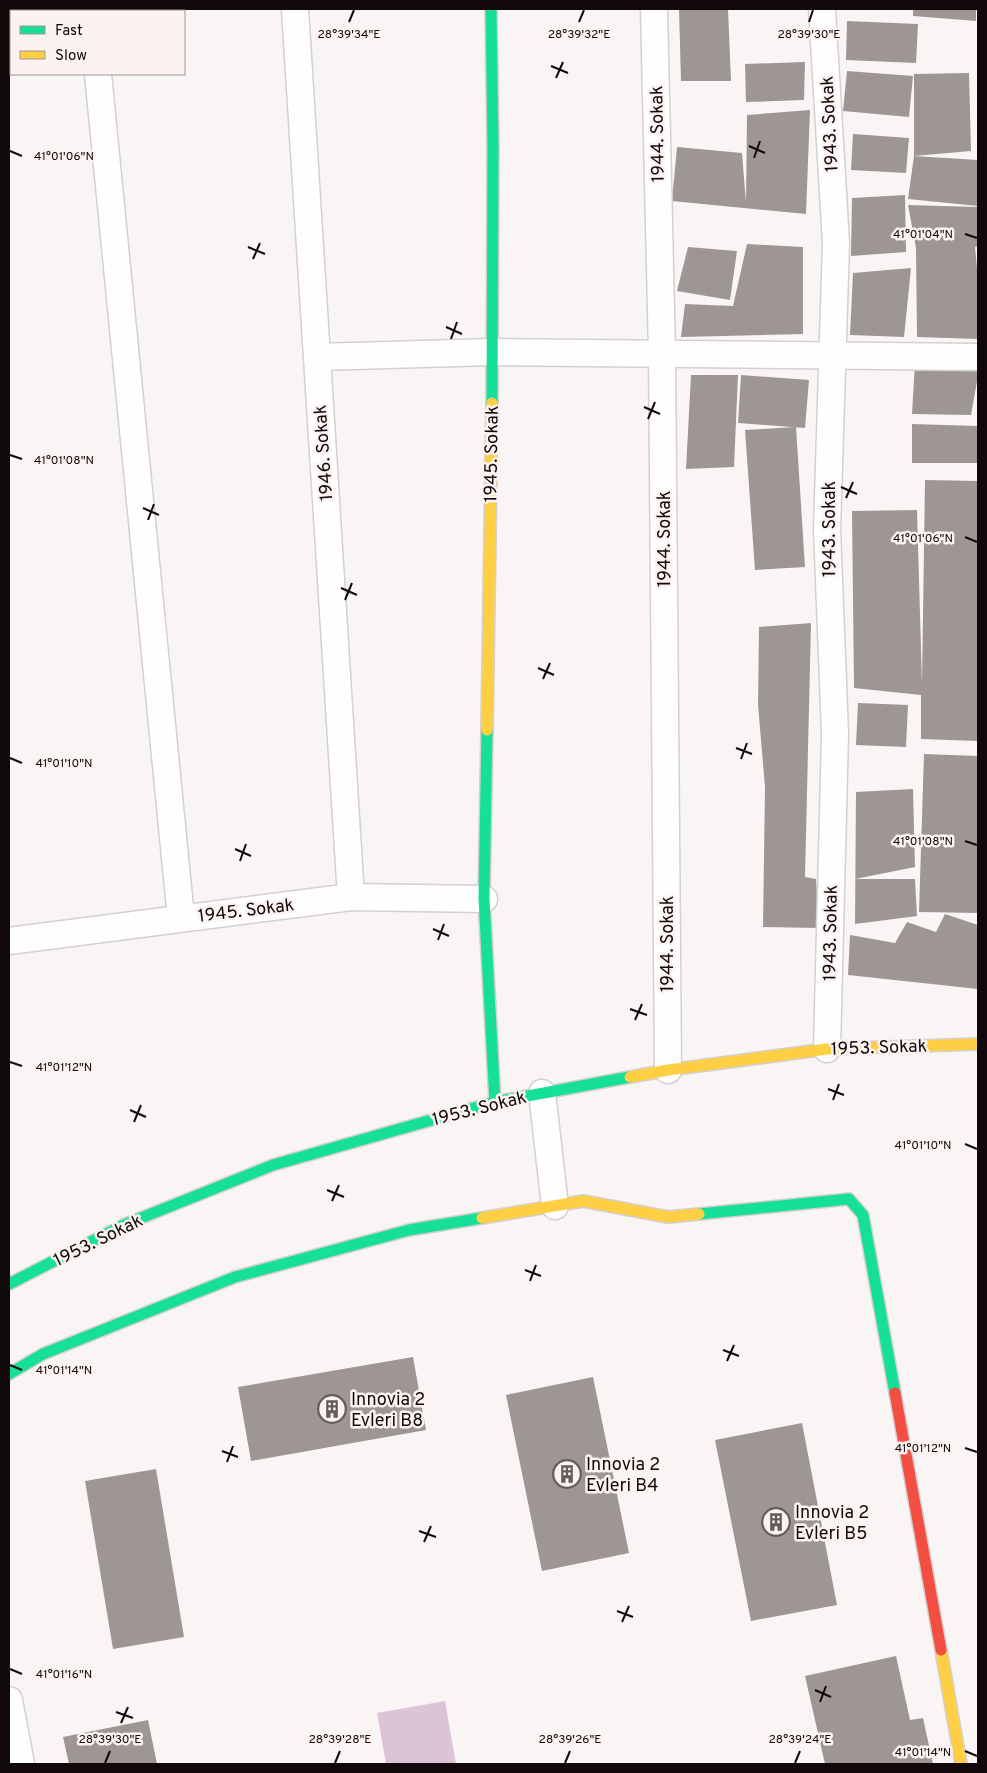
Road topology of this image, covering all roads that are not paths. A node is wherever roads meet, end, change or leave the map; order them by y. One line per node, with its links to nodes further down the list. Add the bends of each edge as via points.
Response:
1 (295, 9): 10 (street, 1946. Sokak)
2 (491, 9): 6 (street, 1945. Sokak)
3 (654, 9): 7 (street, 1944. Sokak)
4 (822, 9): 8 (street, 1943. Sokak, via 836,243)
5 (98, 75): 13 (street)
6 (492, 352): 7 (street); 10 (street); 12 (street, 1945. Sokak)
7 (662, 353): 8 (street); 17 (street, 1944. Sokak)
8 (832, 354): 9 (street); 16 (street, 1943. Sokak, via 827,529 835,734)
9 (978, 357)
10 (317, 358): 11 (street, 1946. Sokak)
11 (351, 897): 12 (street, 1945. Sokak); 13 (street, 1945. Sokak)
12 (484, 899): 19 (street, 1945. Sokak)
13 (181, 918): 14 (street, 1945. Sokak)
14 (9, 941)
15 (978, 1044): 16 (street, 1953. Sokak)
16 (827, 1049): 17 (street, 1953. Sokak)
17 (668, 1070): 18 (street, 1953. Sokak)
18 (542, 1093): 19 (street, 1953. Sokak); 20 (street)
19 (495, 1102): 21 (street, 1953. Sokak, via 273,1165 126,1224)
20 (555, 1206): 22 (street, via 409,1230 235,1277 43,1354); 25 (street, via 583,1201 668,1217 849,1199 863,1215)
21 (9, 1284)
22 (9, 1374)
23 (9, 1700): 24 (street)
24 (21, 1764)
25 (961, 1764)

